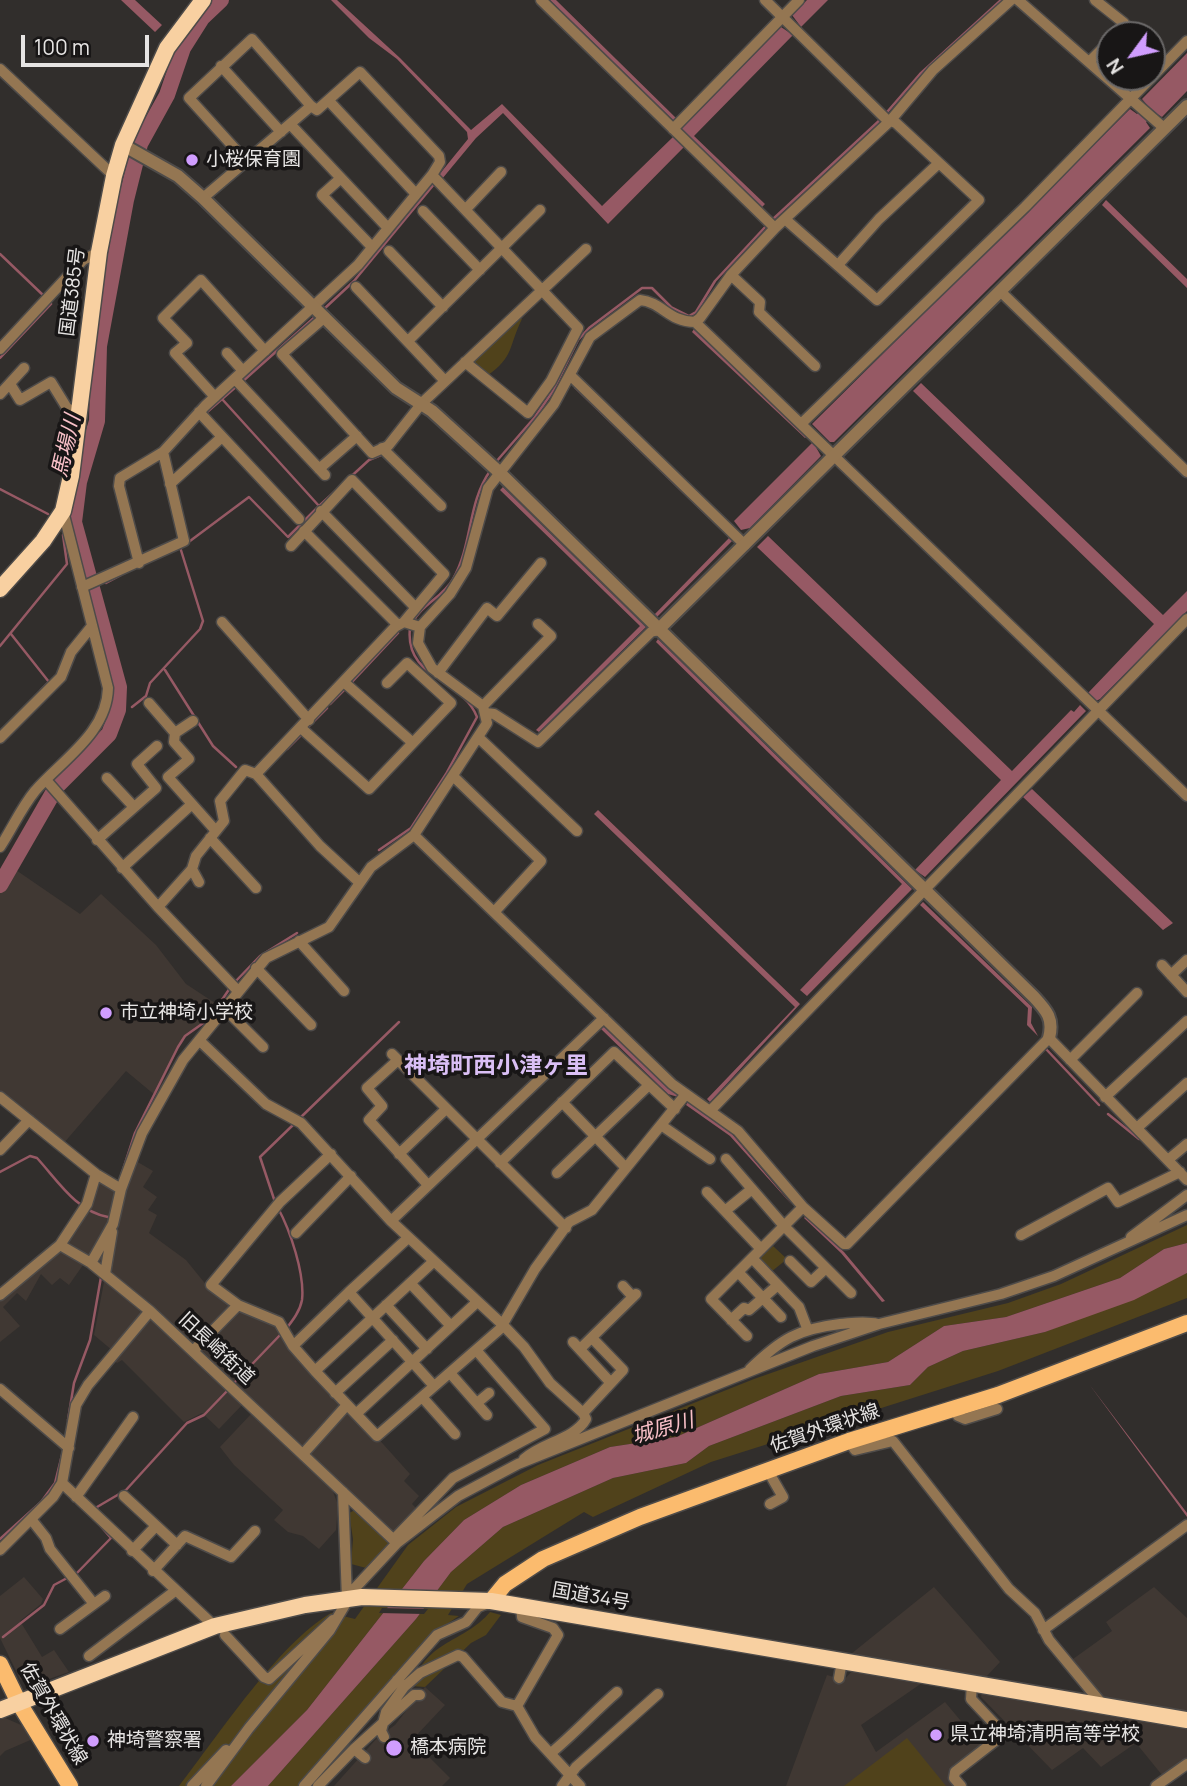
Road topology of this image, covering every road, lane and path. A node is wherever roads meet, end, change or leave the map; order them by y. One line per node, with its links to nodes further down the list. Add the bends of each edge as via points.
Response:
1 (203, 0): 24 (highway, 国道385号, via 167,48)
2 (541, 0): 22 (street)
3 (765, 0): 8 (street)
4 (799, 0): 8 (street)
5 (1012, 0): 19 (street)
6 (1018, 0): 12 (street)
7 (1095, 0): 9 (street)
8 (782, 17): 19 (street); 22 (street)
9 (1123, 21)
10 (1187, 41): 15 (street)
11 (1096, 55): 12 (street)
12 (1090, 61): 15 (street)
13 (221, 66): 17 (street, via 252,38); 23 (street); 25 (street, via 189,98)
14 (0, 69): 29 (street)
15 (1131, 99): 21 (street); 70 (street)
16 (329, 101): 17 (street, via 317,110); 28 (street, via 360,72 439,156); 31 (street)
17 (311, 106): 20 (street)
18 (1187, 106): 21 (street)
19 (886, 118): 26 (street); 36 (street)
20 (290, 124): 23 (street); 30 (street)
21 (1164, 128): 49 (street)
22 (673, 129): 37 (street)
23 (282, 132): 25 (street)
24 (126, 146): 29 (highway, 国道385号); 32 (street, via 155,160)
25 (247, 162): 32 (street)
26 (939, 163): 44 (street); 44 (street, via 979,200 877,300)
27 (501, 172): 33 (street)
28 (432, 175): 31 (street); 33 (street)
29 (114, 176): 43 (highway, 国道385号)
30 (341, 178): 38 (street); 40 (street, via 322,195)
31 (415, 193): 38 (street)
32 (204, 198): 51 (street)
33 (466, 209): 39 (street)
34 (540, 210): 39 (street)
35 (423, 211): 45 (street)
36 (785, 219): 37 (street); 44 (street)
37 (771, 225): 46 (street)
38 (387, 227): 40 (street)
39 (503, 246): 45 (street); 48 (street)
40 (372, 247): 51 (street)
41 (586, 249): 48 (street)
42 (389, 251): 50 (street)
43 (99, 252): 54 (street, via 83,260); 68 (highway, 国道385号)
44 (838, 265)
45 (480, 270): 50 (street)
46 (731, 275): 52 (street); 58 (street, via 760,302 759,312)
47 (356, 287): 53 (street)
48 (543, 289): 57 (street); 57 (street, via 578,328 551,381 528,413)
49 (1000, 291): 75 (street); 77 (street)
50 (443, 307): 53 (street)
51 (320, 312): 55 (street); 67 (street, via 396,388); 71 (street, via 282,354)
52 (695, 322): 61 (street, via 672,318 653,303 640,300 590,337); 70 (street)
53 (408, 341): 62 (street)
54 (0, 349)
55 (265, 351): 60 (street); 66 (street, via 201,280 163,318 187,343 175,353)
56 (227, 353): 60 (street)
57 (465, 362): 62 (street)
58 (815, 366)
59 (24, 368): 64 (street)
60 (243, 371): 63 (street)
61 (571, 376): 76 (street, via 535,431); 84 (street)
62 (445, 381): 67 (street)
63 (238, 382): 66 (street); 71 (street, via 322,472)
64 (9, 384): 65 (street); 68 (street, via 20,400 51,382 66,408)
65 (0, 394)
66 (215, 397): 69 (street)
67 (422, 402): 73 (street); 76 (street)
68 (79, 414): 80 (highway, 国道385号)
69 (202, 415): 72 (street); 74 (street)
70 (802, 424): 75 (street)
71 (357, 436): 73 (street, via 372,453)
72 (222, 437): 78 (street); 82 (street)
73 (382, 448): 79 (street)
74 (163, 452): 78 (street); 86 (street, via 120,478)
75 (835, 456): 84 (street); 103 (street)
76 (494, 468): 88 (street, via 474,543); 97 (street)
77 (1187, 472)
78 (170, 484): 86 (street, via 184,541)
79 (440, 506)
80 (62, 511): 89 (street); 90 (highway, 国道385号, via 43,541)
81 (321, 511): 83 (street); 88 (street, via 352,480); 91 (street)
82 (299, 519)
83 (304, 531): 85 (street); 94 (street)
84 (745, 545): 97 (street)
85 (291, 546)
86 (139, 563): 89 (street)
87 (541, 564): 98 (street, via 497,616 487,608)
88 (452, 580): 91 (street); 94 (street)
89 (82, 587): 96 (street)
90 (0, 589)
91 (415, 607): 94 (street)
92 (1187, 619): 103 (street)
93 (222, 622): 104 (street)
94 (409, 624): 98 (street); 99 (street)
95 (538, 624): 102 (street, via 551,636)
96 (92, 626): 109 (street, via 71,652 54,686); 115 (street, via 108,688 104,714)
97 (658, 629): 102 (street, via 538,742); 130 (street)
98 (430, 673): 100 (street, via 407,663); 102 (street); 110 (street, via 451,702)
99 (345, 683): 104 (street); 110 (street)
100 (387, 683)
101 (149, 703): 107 (street)
102 (485, 709): 108 (street, via 487,723)
103 (1098, 713): 116 (street); 130 (street)
104 (309, 720): 106 (street)
105 (192, 721): 107 (street)
106 (301, 728): 110 (street, via 369,789); 112 (street)
107 (175, 733): 117 (street, via 174,742 189,759 168,777)
108 (478, 737): 113 (street); 119 (street)
109 (0, 738)
110 (413, 743)
111 (157, 746): 118 (street, via 137,764 156,788)
112 (256, 774): 121 (street, via 245,770 220,801 224,821); 128 (street)
113 (453, 776): 122 (street); 132 (street, via 541,861)
114 (107, 778): 118 (street)
115 (46, 780): 120 (street); 123 (street)
116 (1187, 796)
117 (192, 804): 121 (street); 125 (street)
118 (134, 807): 123 (street)
119 (577, 831)
120 (3, 834): 124 (street)
121 (213, 834): 126 (street, via 195,856); 129 (street)
122 (414, 835): 128 (street, via 371,867); 143 (street)
123 (97, 840): 125 (street)
124 (0, 847)
125 (122, 868): 131 (street)
126 (192, 869): 127 (street); 131 (street)
127 (199, 882)
128 (359, 882): 133 (street, via 338,918)
129 (256, 888)
130 (925, 890): 146 (street, via 1050,1015); 158 (street)
131 (158, 907): 138 (street)
132 (497, 909)
133 (299, 942): 136 (street); 139 (street)
134 (1187, 960): 137 (street)
135 (1162, 965): 137 (street)
136 (256, 968): 138 (street); 145 (street)
137 (1171, 975): 140 (street)
138 (238, 991): 142 (street)
139 (344, 991)
140 (1187, 992)
141 (1138, 993): 149 (street)
142 (225, 1009): 147 (street); 148 (street)
143 (604, 1018): 152 (street); 163 (street)
144 (1187, 1021): 154 (street)
145 (311, 1025)
146 (1049, 1038): 149 (street); 182 (street, via 847,1244)
147 (200, 1041): 166 (street, via 266,1104 299,1121); 178 (street, via 174,1072 142,1133)
148 (263, 1047)
149 (1070, 1060): 154 (street)
150 (1187, 1083): 161 (street)
151 (649, 1085): 155 (street, via 614,1052); 156 (street); 162 (street)
152 (686, 1094): 156 (street); 158 (street)
153 (0, 1097): 159 (street)
154 (1105, 1097): 161 (street)
155 (562, 1102): 162 (street); 171 (street)
156 (675, 1109): 160 (street)
157 (445, 1110): 163 (street); 167 (street); 167 (street, via 395,1057 367,1088 382,1105 369,1120)
158 (710, 1111): 182 (street, via 738,1131)
159 (29, 1120): 165 (street); 174 (street)
160 (661, 1125): 168 (street); 172 (street)
161 (1138, 1127): 170 (street)
162 (596, 1136): 172 (street); 173 (street)
163 (476, 1140): 171 (street); 177 (street)
164 (1187, 1144): 170 (street)
165 (0, 1150)
166 (331, 1154): 175 (street); 210 (street, via 277,1206 211,1285)
167 (400, 1154): 177 (street)
168 (710, 1159)
169 (726, 1159): 179 (street)
170 (1170, 1159): 176 (street)
171 (500, 1163): 188 (street)
172 (626, 1168): 188 (street, via 592,1210 581,1213)
173 (557, 1173)
174 (96, 1174): 178 (street); 192 (street, via 85,1208)
175 (351, 1176): 185 (street); 189 (street)
176 (1184, 1176): 190 (street, via 1118,1202 1108,1188)
177 (428, 1185): 185 (street)
178 (121, 1189): 186 (street)
179 (752, 1189): 183 (street); 187 (street)
180 (707, 1192): 183 (street)
181 (1187, 1195): 193 (street)
182 (803, 1207): 187 (street)
183 (725, 1211): 194 (street)
184 (1187, 1214): 193 (street)
185 (391, 1221): 191 (street)
186 (113, 1224): 198 (street); 201 (street)
187 (784, 1226): 194 (street); 199 (street)
188 (566, 1228): 218 (street)
189 (296, 1233)
190 (1021, 1235)
191 (408, 1238): 197 (street); 205 (street)
192 (60, 1245): 198 (street, 旧長崎街道); 207 (street)
193 (1117, 1248): 217 (street, via 1000,1294)
194 (761, 1249): 195 (street)
195 (752, 1258): 200 (street); 203 (street)
196 (790, 1261): 199 (street, via 811,1282)
197 (433, 1262): 202 (street); 209 (street)
198 (91, 1263): 201 (street, 旧長崎街道)
199 (825, 1268): 206 (street)
200 (738, 1272): 208 (street); 215 (street, via 711,1299)
201 (105, 1274): 212 (street, 旧長崎街道)
202 (410, 1283): 211 (street); 219 (street)
203 (778, 1285): 208 (street); 220 (street, via 799,1307)
204 (623, 1286): 222 (street, via 635,1296)
205 (349, 1292): 214 (street); 224 (street)
206 (851, 1293)
207 (0, 1295)
208 (763, 1298): 213 (street); 215 (street)
209 (477, 1302): 218 (street); 219 (street)
210 (238, 1305): 224 (street, via 279,1322); 227 (street)
211 (386, 1305): 214 (street); 225 (street)
212 (150, 1311): 227 (street, 旧長崎街道); 248 (street, via 88,1385 76,1405)
213 (781, 1317)
214 (372, 1318): 223 (street); 229 (street)
215 (731, 1320): 221 (street)
216 (1187, 1323): 240 (main road, 佐賀外環状線)
217 (879, 1324): 220 (street, via 868,1321); 230 (street)
218 (503, 1325): 226 (street); 242 (street, via 550,1383)
219 (451, 1326): 225 (street)
220 (807, 1328): 230 (street, via 769,1351)
221 (747, 1336)
222 (592, 1338): 232 (street, via 623,1370); 232 (street, via 576,1345)
223 (393, 1340): 228 (street); 235 (street)
224 (293, 1346): 229 (street)
225 (428, 1349): 228 (street)
226 (476, 1350): 231 (street); 261 (street, via 545,1429 453,1478 397,1535)
227 (193, 1351): 249 (street, 旧長崎街道)
228 (413, 1362): 233 (street); 243 (street)
229 (315, 1371): 235 (street)
230 (747, 1372): 250 (street)
231 (450, 1373): 233 (street); 238 (street)
232 (611, 1383): 242 (street)
233 (435, 1386): 237 (street)
234 (0, 1390): 248 (street)
235 (335, 1393): 239 (street)
236 (489, 1393): 238 (street)
237 (422, 1397): 243 (street, via 377,1436); 246 (street)
238 (477, 1403): 244 (street)
239 (346, 1406): 243 (street); 249 (street)
240 (954, 1409): 241 (street, via 965,1419); 247 (main road, 佐賀外環状線)
241 (997, 1409)
242 (583, 1413): 250 (street, via 586,1419 581,1428 534,1449)
243 (356, 1414)
244 (487, 1415)
245 (133, 1417): 255 (street)
246 (455, 1434)
247 (849, 1441): 251 (main road, 佐賀外環状線); 274 (street, via 855,1450 893,1441 1009,1590 1035,1614)
248 (65, 1445): 252 (street)
249 (303, 1454): 253 (street, 旧長崎街道)
250 (519, 1464): 261 (street, via 458,1496)
251 (768, 1471): 256 (street, via 783,1497); 268 (main road, 佐賀外環状線, via 543,1559 505,1584)
252 (62, 1483): 255 (street); 257 (street)
253 (343, 1492): 261 (street, 旧長崎街道); 269 (street)
254 (124, 1496): 258 (street)
255 (76, 1497): 264 (street)
256 (770, 1504)
257 (31, 1519): 263 (street); 270 (street)
258 (156, 1525): 262 (street); 264 (street)
259 (1187, 1525): 274 (street)
260 (255, 1531): 262 (street, via 231,1557 185,1536)
261 (397, 1543): 269 (street)
262 (177, 1545): 265 (street)
263 (0, 1550)
264 (132, 1551): 265 (street)
265 (153, 1571): 266 (street)
266 (175, 1591): 272 (street); 276 (street)
267 (105, 1596): 270 (street)
268 (491, 1601): 269 (highway, 国道34号); 271 (highway, 国道34号); 281 (street, via 478,1607 466,1622 437,1635)
269 (350, 1603): 275 (street, via 269,1679); 285 (highway, 国道34号, via 271,1612 215,1626); 291 (street)
270 (94, 1604): 273 (street)
271 (521, 1606): 277 (highway, 国道34号); 287 (street, via 522,1617 553,1628 558,1635)
272 (209, 1621)
273 (60, 1629)
274 (1043, 1630): 286 (street)
275 (225, 1635)
276 (89, 1656)
277 (842, 1661): 279 (street); 280 (highway, 国道34号)
278 (0, 1664): 285 (main road, 佐賀外環状線)
279 (839, 1678)
280 (972, 1683): 286 (highway, 国道34号); 305 (street, via 971,1699 1004,1734 955,1772)
281 (401, 1684): 287 (street, via 458,1656 502,1702); 290 (street); 301 (street)
282 (617, 1692): 294 (street)
283 (658, 1694): 297 (street)
284 (420, 1695): 290 (street, via 414,1695)
285 (19, 1703): 288 (highway, 国道34号); 298 (main road, 佐賀外環状線)
286 (1102, 1704): 289 (highway, 国道34号)
287 (517, 1706): 294 (street, via 535,1737)
288 (0, 1710)
289 (1187, 1720)
290 (382, 1726): 292 (street); 293 (street)
291 (249, 1728): 299 (street); 300 (street)
292 (384, 1737)
293 (354, 1749): 295 (street); 302 (street)
294 (551, 1753): 297 (street)
295 (365, 1758)
296 (1187, 1764): 306 (street)
297 (571, 1776): 303 (street); 304 (street)
298 (66, 1785)
299 (192, 1786)
300 (206, 1786)
301 (305, 1786)
302 (318, 1786)
303 (562, 1786)
304 (580, 1786)
305 (961, 1786)
306 (1156, 1786)

